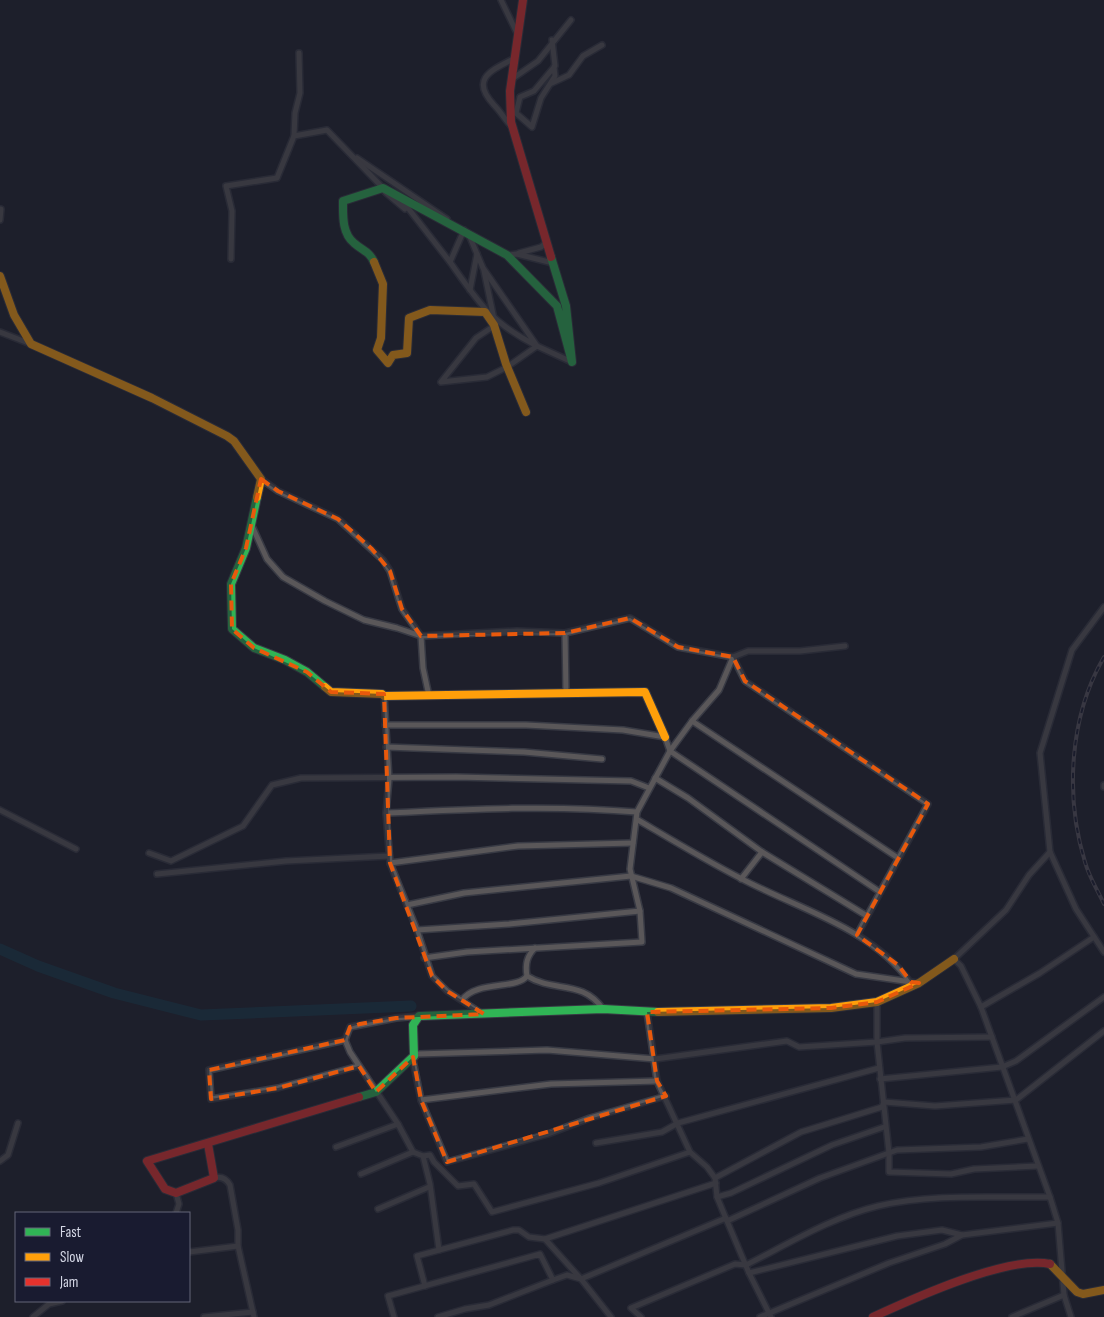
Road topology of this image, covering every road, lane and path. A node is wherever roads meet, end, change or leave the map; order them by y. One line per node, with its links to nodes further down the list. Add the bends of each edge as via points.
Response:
1 (501, 0): 4 (street)
2 (523, 0): 4 (street)
3 (571, 20): 5 (street)
4 (518, 33): 8 (street)
5 (552, 40): 9 (street); 10 (street, via 538,61)
6 (602, 45): 11 (street, via 583,56 569,75)
7 (299, 53): 13 (street, via 300,93)
8 (515, 58): 10 (street); 12 (street, via 485,77 483,86 484,95)
9 (554, 68): 11 (street, via 555,76); 11 (street, via 534,91 520,97 516,113 532,128 541,98)
10 (512, 79): 12 (street)
11 (550, 83)
12 (513, 128): 21 (street)
13 (294, 136): 14 (street, via 327,130); 24 (street, via 277,178 226,186 232,211)
14 (347, 151): 15 (street); 20 (street)
15 (382, 188): 16 (street); 18 (street); 30 (street, via 343,201 344,232 354,245 369,252 382,284 381,338 377,350 388,363 394,356 407,353 409,318 422,311 434,308)
16 (398, 196): 18 (street); 20 (street)
17 (0, 210): 19 (street)
18 (413, 215): 25 (street)
19 (0, 220)
20 (463, 230): 22 (street, via 469,235); 23 (street); 25 (street)
21 (546, 242): 23 (street, via 541,247); 26 (street)
22 (477, 254): 27 (street); 29 (street)
23 (510, 255): 26 (street); 36 (street, via 557,306)
24 (231, 259)
25 (450, 262): 29 (street)
26 (553, 263): 36 (street, via 566,306)
27 (483, 268): 31 (street); 35 (street)
28 (0, 276): 34 (street, via 14,315)
29 (470, 290): 30 (street)
30 (486, 312): 31 (street); 37 (street, via 494,325)
31 (494, 320): 35 (street)
32 (491, 328): 37 (street, via 476,338 441,382 488,377)
33 (0, 332): 34 (street)
34 (31, 344): 39 (street, via 152,398 234,440)
35 (537, 346): 36 (street); 37 (street)
36 (572, 362)
37 (507, 367): 38 (street)
38 (526, 412)
39 (261, 479): 40 (street); 43 (street, via 278,491 338,518 372,549 390,571 402,609)
40 (251, 522): 43 (street, via 267,559 283,577 364,620); 47 (street, via 246,548 231,584 232,629 254,648 307,672 331,692)
41 (1104, 607): 66 (street, via 1072,650 1040,753)
42 (565, 633): 43 (street, via 517,631); 45 (street, via 630,618 678,647); 46 (street)
43 (420, 636): 48 (street, via 422,668)
44 (845, 646): 45 (street, via 800,651 748,651)
45 (733, 657): 49 (street, via 719,690); 68 (street, via 745,681 928,804)
46 (566, 693): 48 (street); 51 (street, via 645,692)
47 (384, 696): 48 (street); 50 (street)
48 (429, 696)
49 (692, 720): 53 (street); 68 (street)
50 (385, 725): 51 (street, via 526,725 633,731); 52 (street)
51 (665, 737): 53 (street)
52 (386, 747): 54 (street, via 524,752); 56 (street)
53 (670, 751): 55 (street); 73 (street)
54 (602, 759)
55 (655, 778): 57 (street); 65 (street)
56 (389, 779): 57 (street, via 464,777 631,781); 60 (street); 64 (street, via 301,778 272,785 242,826 171,860)
57 (649, 788): 59 (street)
58 (0, 810): 63 (street)
59 (638, 812): 60 (street, via 560,807); 61 (street)
60 (386, 813): 67 (street)
61 (638, 820): 62 (street); 72 (street)
62 (633, 843): 69 (street, via 518,846); 71 (street)
63 (76, 849)
64 (149, 852)
65 (762, 852): 72 (street); 76 (street)
66 (1050, 852): 79 (street, via 1076,909); 83 (street, via 1006,910)
67 (389, 856): 69 (street); 70 (street, via 286,861)
68 (898, 858): 73 (street)
69 (390, 863): 74 (street)
70 (157, 874)
71 (631, 876): 74 (street, via 464,893); 75 (street); 85 (street, via 671,888 856,974)
72 (741, 879): 78 (street)
73 (880, 892): 76 (street)
74 (407, 905): 77 (street)
75 (640, 910): 77 (street); 80 (street, via 642,942)
76 (867, 916): 78 (street)
77 (417, 930): 82 (street)
78 (857, 935): 85 (street, via 882,951)
79 (1094, 937): 81 (street); 89 (street)
80 (536, 948): 82 (street); 84 (street, via 528,956)
81 (1104, 952)
82 (424, 958): 87 (street, via 432,976)
83 (954, 959): 85 (street); 89 (street, via 961,966)
84 (527, 976): 87 (street, via 522,981 470,992); 90 (street, via 540,982 583,990)
85 (915, 982): 88 (street)
86 (1104, 997): 101 (street)
87 (462, 1000): 92 (street)
88 (876, 1002): 91 (street, via 830,1008); 97 (street)
89 (981, 1007): 95 (street)
90 (603, 1009): 91 (street); 92 (street)
91 (647, 1012): 99 (street)
92 (484, 1014): 93 (street)
93 (419, 1016): 96 (street, via 355,1025 350,1027); 98 (street, via 413,1025)
94 (1104, 1031): 108 (street)
95 (992, 1036): 97 (street, via 904,1038); 101 (street)
96 (345, 1040): 100 (street); 100 (street, via 209,1070 211,1099 278,1088)
97 (877, 1042): 99 (street, via 799,1047 787,1041); 102 (street)
98 (414, 1056): 99 (street, via 547,1050); 105 (street); 107 (street)
99 (655, 1059): 104 (street)
100 (359, 1066): 105 (street)
101 (1002, 1067): 103 (street); 108 (street)
102 (879, 1068): 103 (street); 112 (street)
103 (880, 1079): 109 (street)
104 (657, 1081): 106 (street); 107 (street, via 551,1084)
105 (376, 1092): 111 (street); 116 (street)
106 (666, 1096): 107 (street, via 447,1162); 112 (street)
107 (421, 1100)
108 (1014, 1101): 109 (street, via 935,1106); 114 (street)
109 (884, 1102): 113 (street); 126 (street, via 882,1107 801,1132)
110 (18, 1123): 122 (street, via 8,1155)
111 (398, 1124): 117 (street); 118 (street)
112 (678, 1124): 115 (street, via 662,1132); 119 (street)
113 (884, 1127): 120 (street); 129 (street, via 832,1145 731,1193)
114 (1028, 1139): 120 (street, via 981,1147); 123 (street)
115 (596, 1143)
116 (208, 1144): 125 (street); 128 (street, via 147,1160 165,1189)
117 (336, 1147)
118 (413, 1152): 121 (street); 124 (street)
119 (690, 1152): 121 (street, via 598,1183 492,1212 474,1184 458,1186 430,1155); 126 (street, via 707,1167)
120 (889, 1153): 123 (street, via 889,1172 951,1174 974,1169); 133 (street, via 820,1178)
121 (423, 1156): 127 (street)
122 (0, 1161)
123 (1037, 1166): 130 (street)
124 (361, 1174)
125 (214, 1178): 128 (street); 137 (street, via 221,1176 230,1185)
126 (716, 1181): 129 (street); 136 (street)
127 (429, 1187): 131 (street); 138 (street)
128 (176, 1192): 132 (street, via 179,1204)
129 (718, 1196): 133 (street)
130 (1050, 1197): 134 (street); 140 (street, via 909,1200 877,1206 831,1223)
131 (378, 1208)
132 (176, 1212)
133 (726, 1219): 140 (street); 143 (street)
134 (1058, 1223): 135 (street); 142 (street)
135 (962, 1235): 141 (street, via 942,1230 897,1236); 150 (street, via 881,1266)
136 (544, 1239): 138 (street, via 513,1230); 143 (street)
137 (238, 1246): 139 (street); 149 (street)
138 (439, 1250): 145 (street, via 417,1256)
139 (190, 1252)
140 (746, 1265): 141 (street); 156 (street, via 735,1264 631,1308)
141 (749, 1273): 150 (street)
142 (1063, 1277): 146 (street, via 1083,1294); 147 (street); 158 (street, via 1049,1263 1035,1262 975,1276)
143 (581, 1279): 144 (street, via 567,1274); 155 (street)
144 (553, 1280): 145 (street, via 540,1254); 154 (street, via 489,1305)
145 (425, 1286): 153 (street, via 388,1296)
146 (1104, 1290)
147 (1064, 1295): 159 (street); 160 (street)
148 (58, 1302): 151 (street, via 49,1304)
149 (254, 1315): 152 (street)
150 (770, 1315): 157 (street)
151 (33, 1317)
152 (204, 1317)
153 (394, 1317)
154 (438, 1317)
155 (611, 1317)
156 (641, 1317)
157 (760, 1317)
158 (873, 1317)
159 (1012, 1317)
160 (1070, 1317)

